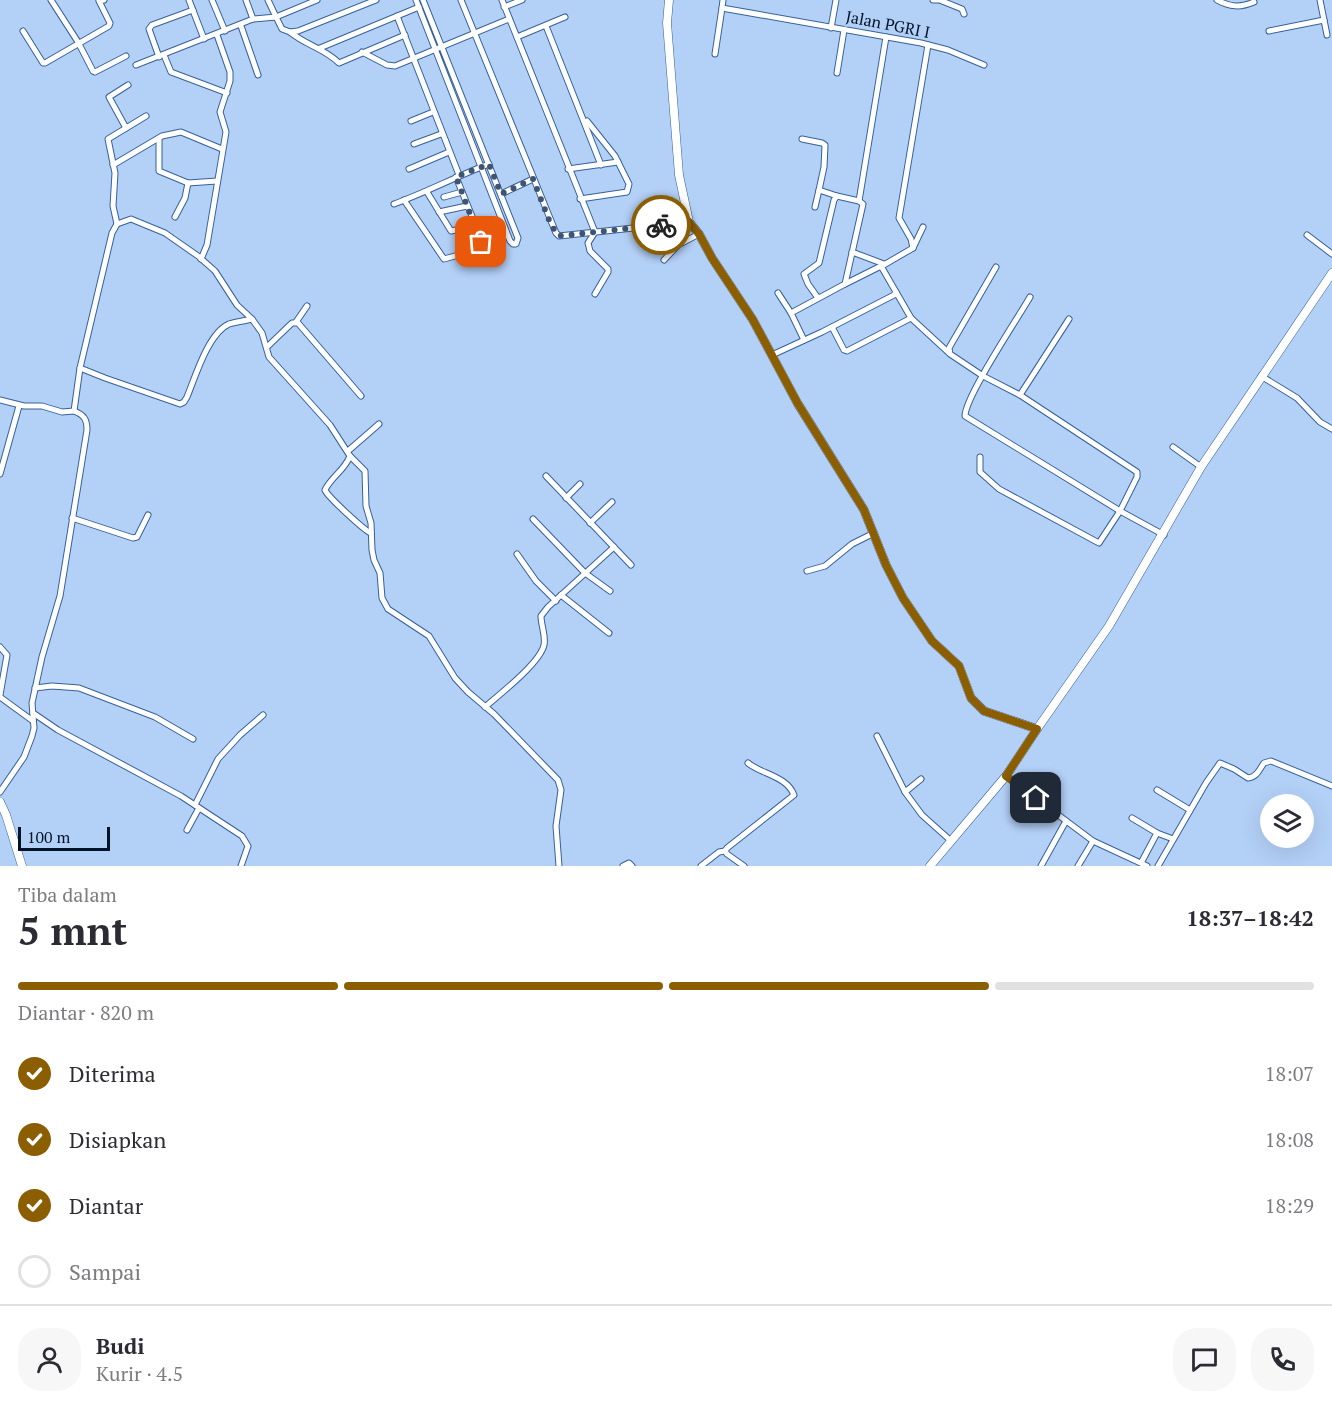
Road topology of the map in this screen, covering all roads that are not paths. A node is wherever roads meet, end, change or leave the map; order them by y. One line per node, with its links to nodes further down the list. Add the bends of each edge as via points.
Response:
1 (51, 0): 49 (street)
2 (98, 0): 3 (street); 49 (street, via 110,23)
3 (104, 0)
4 (212, 0): 39 (street)
5 (246, 0): 31 (street)
6 (268, 0): 29 (street)
7 (317, 0): 29 (street)
8 (376, 0): 41 (street)
9 (416, 0): 23 (street)
10 (423, 0): 51 (street)
11 (461, 0): 42 (street)
12 (502, 0): 24 (street)
13 (522, 0): 24 (street)
14 (669, 0): 101 (street, via 667,23 679,175)
15 (723, 0): 25 (street)
16 (836, 0): 36 (street)
17 (933, 0): 18 (street)
18 (942, 0): 27 (street, via 962,9)
19 (1217, 0): 22 (street, via 1242,7)
20 (1320, 0): 33 (street)
21 (192, 1): 26 (street)
22 (1256, 1)
23 (419, 7): 28 (street); 53 (street)
24 (504, 7): 32 (street)
25 (722, 8): 36 (street, Jalan PGRI I); 55 (street)
26 (193, 10): 48 (street); 57 (street, via 149,28)
27 (964, 14)
28 (397, 16): 44 (street); 52 (street)
29 (276, 17): 31 (street); 41 (street, via 282,29)
30 (565, 17): 35 (street)
31 (253, 19): 34 (street)
32 (508, 19): 42 (street); 46 (street)
33 (1324, 20): 40 (street); 45 (street)
34 (241, 26): 39 (street); 62 (street)
35 (546, 26): 46 (street); 66 (street)
36 (831, 28): 37 (street, Jalan PGRI I)
37 (844, 30): 47 (street, Jalan PGRI I); 61 (street)
38 (22, 31): 49 (street, via 43,63)
39 (225, 31): 43 (street)
40 (1269, 31)
41 (290, 32): 52 (street)
42 (474, 32): 51 (street); 84 (street)
43 (217, 35): 48 (street); 64 (street, via 230,72)
44 (405, 35): 54 (street); 58 (street)
45 (1327, 35)
46 (517, 37): 82 (street)
47 (885, 37): 50 (street, Jalan PGRI I); 95 (street)
48 (204, 39): 57 (street)
49 (78, 42): 56 (street, via 95,72)
50 (928, 45): 59 (street, Jalan PGRI I); 109 (street, via 899,218)
51 (442, 47): 53 (street); 77 (street)
52 (320, 48): 54 (street, via 339,63)
53 (436, 49): 58 (street); 80 (street)
54 (362, 52): 58 (street, via 395,66)
55 (715, 54)
56 (126, 56)
57 (161, 56): 60 (street); 64 (street, via 171,72)
58 (413, 58): 65 (street)
59 (984, 64)
60 (136, 65)
61 (837, 73)
62 (258, 75)
63 (128, 85): 69 (street, via 108,96)
64 (227, 93): 74 (street, via 220,112 226,132)
65 (433, 112): 68 (street); 70 (street)
66 (582, 115): 76 (street); 79 (street)
67 (146, 116): 69 (street)
68 (411, 122)
69 (126, 128): 78 (street, via 108,139)
70 (441, 134): 73 (street); 75 (street)
71 (159, 139): 74 (street, via 181,132); 78 (street); 86 (street, via 159,171)
72 (802, 139): 87 (street, via 825,145)
73 (414, 144)
74 (222, 149): 85 (street)
75 (449, 152): 81 (street); 83 (street)
76 (618, 162): 79 (street); 93 (street, via 629,184 627,192)
77 (489, 164): 80 (street); 90 (street)
78 (113, 165): 102 (street)
79 (601, 165): 82 (street)
80 (481, 167): 83 (street); 90 (street, via 510,241 516,244 518,238)
81 (409, 169)
82 (568, 169): 93 (street)
83 (457, 176): 88 (street); 89 (street)
84 (533, 179): 90 (street); 105 (street, via 559,236)
85 (217, 182): 86 (street); 112 (street, via 207,245)
86 (188, 183): 100 (street)
87 (819, 189): 91 (street); 98 (street)
88 (427, 192): 94 (street); 99 (street)
89 (462, 192): 92 (street); 97 (street)
90 (501, 194)
91 (837, 196): 95 (street); 123 (street, via 819,263 804,274)
92 (444, 197)
93 (580, 199): 105 (street)
94 (404, 201): 96 (street); 108 (street, via 444,259)
95 (859, 201): 110 (street, via 863,204)
96 (394, 204)
97 (467, 206): 99 (street); 103 (street)
98 (815, 207)
99 (439, 212): 103 (street, via 452,232)
100 (175, 218)
101 (689, 222): 105 (street); 106 (street)
102 (117, 224): 112 (street, via 131,219 140,221 165,233); 135 (street)
103 (475, 226): 108 (street)
104 (923, 227): 109 (street)
105 (595, 232): 121 (street, via 588,243 590,251 608,269)
106 (699, 234): 113 (street, via 678,245); 134 (street)
107 (1307, 236): 111 (street)
108 (484, 248): 114 (street)
109 (912, 248): 115 (street)
110 (852, 252): 115 (street); 118 (street)
111 (1332, 254)
112 (201, 259): 126 (street)
113 (664, 260)
114 (491, 263)
115 (884, 265): 118 (street); 119 (street)
116 (996, 267): 133 (street, via 949,348)
117 (1332, 273): 137 (street)
118 (845, 284): 123 (street)
119 (896, 292): 127 (street); 130 (street)
120 (778, 293): 125 (street)
121 (595, 294)
122 (1030, 297): 136 (street)
123 (818, 298): 125 (street)
124 (307, 306): 129 (street)
125 (791, 313): 131 (street)
126 (252, 318): 132 (street); 135 (street, via 222,329 210,344 187,397 180,404)
127 (912, 318): 130 (street, via 847,351); 133 (street)
128 (1069, 319): 138 (street)
129 (296, 322): 132 (street); 139 (street)
130 (832, 327): 131 (street)
131 (804, 340): 134 (street)
132 (267, 346): 146 (street, via 269,357 330,425)
133 (950, 354): 136 (street)
134 (772, 355): 160 (street)
135 (80, 368): 142 (street)
136 (983, 376): 138 (street); 154 (street, via 965,416)
137 (1261, 376): 144 (street, via 1297,398); 148 (street)
138 (1020, 395): 154 (street, via 1137,472)
139 (361, 396)
140 (0, 400): 141 (street)
141 (20, 406): 142 (street); 149 (street)
142 (74, 411): 156 (street, via 86,419 87,430)
143 (380, 424): 146 (street)
144 (1332, 429)
145 (1173, 447): 148 (street)
146 (349, 454): 159 (street, via 365,471); 159 (street, via 348,463 325,490)
147 (980, 457): 154 (street, via 980,472 999,489 1099,543)
148 (1202, 467): 161 (street)
149 (0, 474)
150 (546, 476): 152 (street)
151 (580, 484): 152 (street)
152 (566, 498): 158 (street)
153 (612, 502): 158 (street)
154 (1120, 511): 161 (street)
155 (148, 515): 156 (street, via 133,538)
156 (72, 518): 173 (street, via 60,596)
157 (533, 519): 166 (street)
158 (590, 523): 162 (street)
159 (371, 533): 175 (street, via 381,593 388,609 429,636 455,678)
160 (874, 533): 165 (street, via 852,544 825,566); 179 (street, via 903,598 932,641 959,666 971,698 984,711)
161 (1164, 535): 179 (street, via 1109,626)
162 (614, 547): 164 (street); 166 (street)
163 (517, 554): 169 (street)
164 (631, 565)
165 (807, 571)
166 (585, 573): 167 (street); 168 (street)
167 (610, 591)
168 (561, 595): 169 (street); 170 (street)
169 (556, 600): 175 (street, via 542,616 544,648 520,677)
170 (609, 633)
171 (0, 647): 172 (street, via 7,655)
172 (3, 670): 174 (street)
173 (35, 688): 176 (street); 181 (street, via 79,688 155,717)
174 (0, 696): 178 (street)
175 (485, 707): 203 (street, via 558,780)
176 (33, 713): 178 (street); 190 (street)
177 (263, 715): 190 (street, via 218,759)
178 (33, 722): 187 (street, via 29,747)
179 (1037, 729): 183 (street)
180 (877, 736): 188 (street)
181 (194, 739)
182 (748, 763): 199 (street, via 785,784 794,795)
183 (1006, 776): 193 (street); 197 (street)
184 (921, 779): 188 (street)
185 (1332, 786): 191 (street, via 1271,761 1248,778 1220,763)
186 (1157, 790): 191 (street)
187 (0, 792)
188 (905, 792): 197 (street, via 922,815)
189 (0, 802): 201 (street)
190 (197, 807): 194 (street); 202 (street, via 246,840 247,852)
191 (1190, 810): 196 (street)
192 (1132, 818): 195 (street)
193 (1066, 821): 198 (street); 209 (street)
194 (187, 830)
195 (1157, 833): 196 (street); 200 (street)
196 (1173, 839): 211 (street)
197 (950, 840): 208 (street)
198 (1093, 841): 200 (street); 210 (street)
199 (726, 851): 206 (street); 207 (street)
200 (1144, 864)
201 (22, 866)
202 (241, 866)
203 (559, 866)
204 (623, 866): 205 (street)
205 (632, 866)
206 (701, 866)
207 (744, 866)
208 (930, 866)
209 (1041, 866)
210 (1078, 866)
211 (1158, 866)

